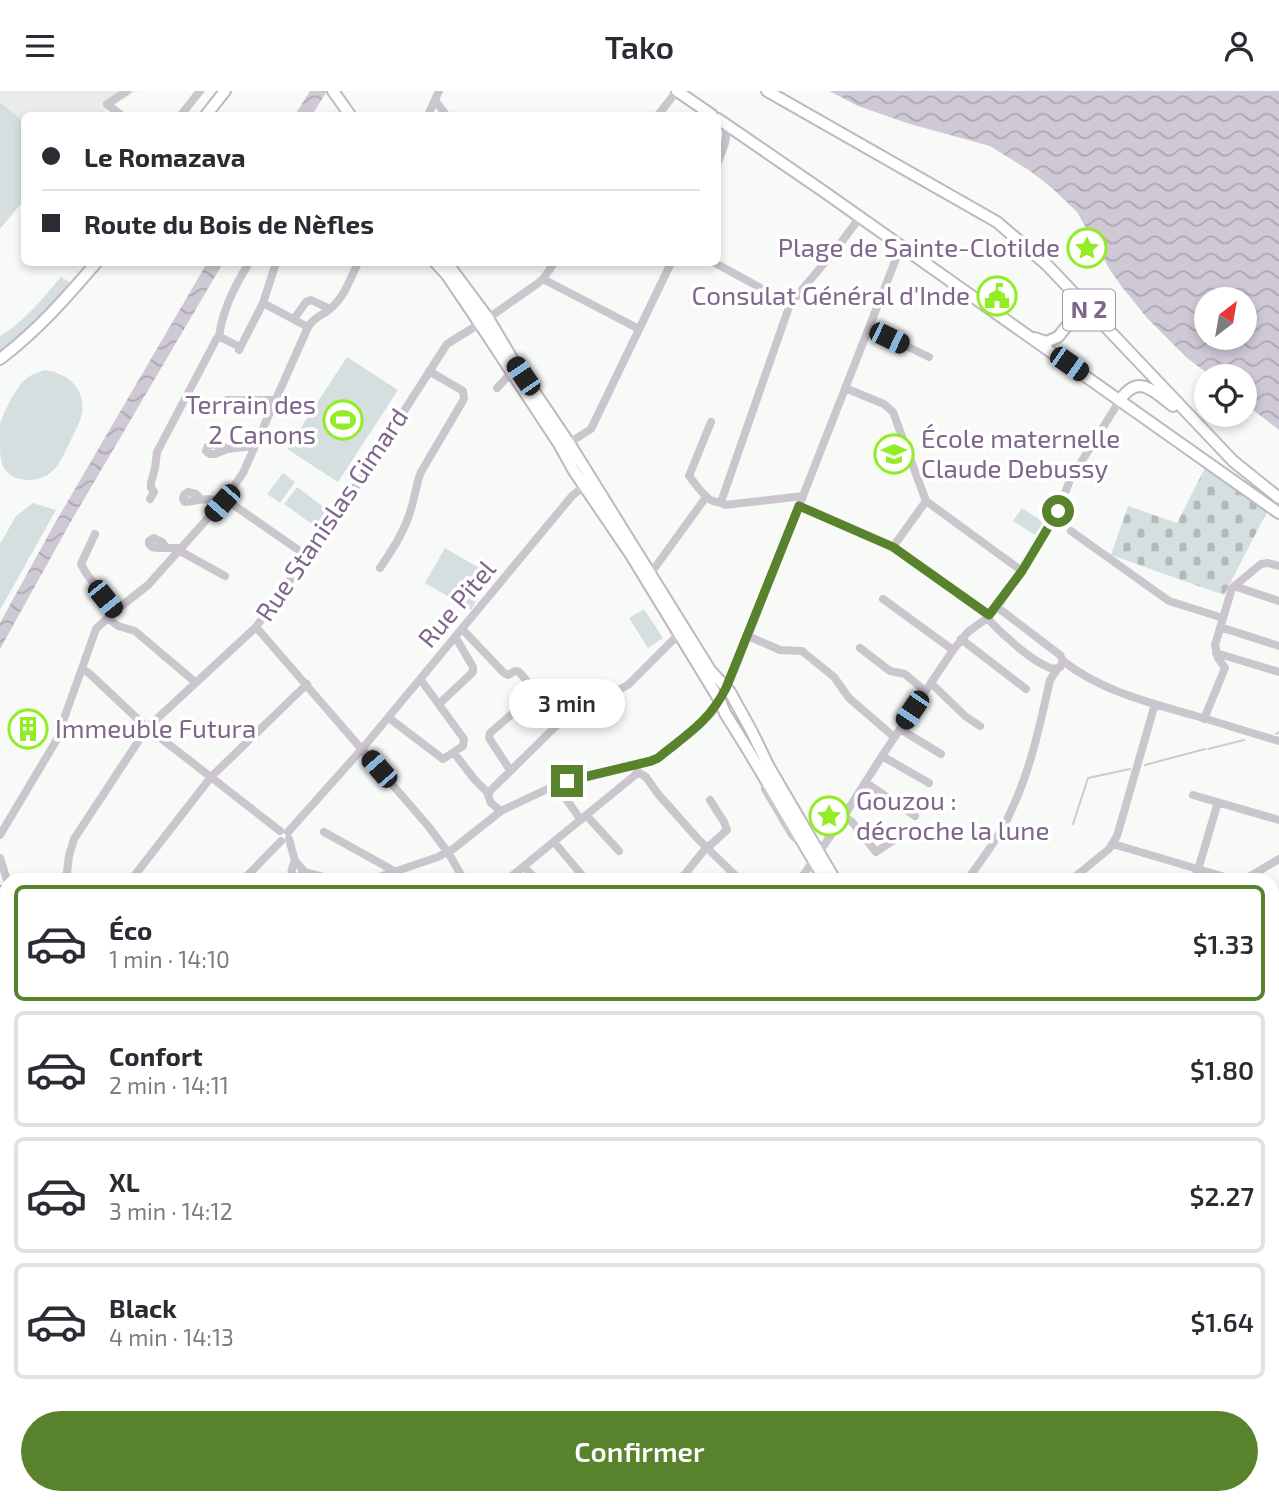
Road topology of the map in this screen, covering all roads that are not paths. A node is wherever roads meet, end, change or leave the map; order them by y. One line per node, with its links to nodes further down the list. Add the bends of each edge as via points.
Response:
1 (128, 91): 9 (street, via 107,104)
2 (200, 91): 10 (street)
3 (225, 91): 11 (main road)
4 (439, 91): 8 (street)
5 (677, 91): 16 (street); 17 (main road)
6 (767, 91): 34 (main road, N 2, via 997,222)
7 (329, 92): 12 (main road); 13 (main road)
8 (435, 100): 14 (street); 15 (street)
9 (117, 112)
10 (183, 112)
11 (208, 112)
12 (340, 112)
13 (347, 112)
14 (429, 112)
15 (444, 112)
16 (661, 112)
17 (708, 112)
18 (722, 122): 19 (main road, N 2); 20 (street, via 727,135)
19 (744, 138): 20 (street); 22 (main road, N 2)
20 (724, 148): 21 (street)
21 (721, 155)
22 (860, 217): 23 (main road, N 2); 36 (street)
23 (901, 246): 41 (street); 43 (main road, N 2)
24 (93, 266): 46 (main road, via 36,330)
25 (247, 266): 44 (street, via 236,284)
26 (275, 266): 35 (street)
27 (355, 266): 37 (street)
28 (439, 266): 39 (main road)
29 (449, 266): 39 (main road)
30 (552, 266): 33 (street)
31 (670, 266): 42 (street)
32 (720, 266): 36 (street)
33 (543, 279): 39 (street, Rue Stanislas Gimard); 42 (street)
34 (1078, 299): 43 (main road, via 1079,310 1058,337 1046,342); 54 (main road, N 2)
35 (263, 303): 38 (street); 44 (street, via 240,348)
36 (790, 304): 69 (street)
37 (330, 309): 38 (street, via 309,300); 40 (street)
38 (294, 319): 40 (street)
39 (484, 321): 47 (street, Rue Stanislas Gimard, via 447,344); 48 (main road); 58 (main road)
40 (308, 327): 52 (street)
41 (869, 328): 45 (street); 50 (street)
42 (639, 329): 58 (street, via 591,429)
43 (1029, 336): 53 (main road, N 2)
44 (219, 337): 65 (street, via 157,452)
45 (929, 357)
46 (0, 359)
47 (429, 370): 79 (street, Rue Stanislas Gimard); 81 (street, via 463,391 464,399 421,472 404,529)
48 (512, 372): 49 (street); 61 (main road)
49 (497, 388)
50 (845, 388): 62 (street); 68 (street, via 893,412)
51 (227, 400): 52 (street)
52 (275, 400): 59 (street)
53 (1120, 400): 56 (main road, via 1128,389 1143,386); 71 (main road, N 2); 72 (street, via 1070,480)
54 (1194, 421)
55 (711, 422): 63 (street, via 689,476)
56 (1194, 422)
57 (1200, 427): 64 (main road, N 2)
58 (569, 443): 83 (main road)
59 (254, 446): 60 (street); 67 (street, via 243,473)
60 (227, 449)
61 (584, 486): 93 (street, Rue Pitel); 94 (main road)
62 (803, 496): 69 (street); 70 (street)
63 (706, 497): 69 (street); 83 (street)
64 (1279, 498)
65 (150, 499)
66 (201, 499): 67 (street)
67 (223, 501): 78 (street); 79 (street)
68 (926, 501): 77 (street); 82 (street)
69 (721, 502)
70 (799, 506): 77 (street); 95 (street)
71 (1279, 513)
72 (1051, 522): 73 (street); 82 (street)
73 (1062, 525)
74 (1072, 531): 91 (street, via 1170,601)
75 (95, 534): 89 (street, via 81,564)
76 (166, 547): 78 (street)
77 (893, 547): 90 (street)
78 (181, 549): 84 (street); 89 (street, via 148,585)
79 (307, 556): 92 (street, Rue Stanislas Gimard)
80 (1279, 566): 85 (street, via 1261,564)
81 (380, 568)
82 (1022, 571): 88 (street)
83 (651, 573): 111 (main road, via 710,670)
84 (225, 576)
85 (1234, 586): 87 (street); 91 (street)
86 (883, 599): 100 (street)
87 (1279, 601)
88 (997, 607): 90 (street); 103 (street, via 1060,655)
89 (111, 615): 104 (street, via 96,629); 108 (street, via 118,626 135,631)
90 (988, 617): 97 (street); 102 (street, via 1009,640)
91 (1221, 623): 98 (street); 101 (street)
92 (256, 627): 108 (street, Rue Stanislas Gimard); 110 (street)
93 (463, 629): 96 (street, Rue Pitel); 118 (street, via 504,673 519,672 541,697)
94 (679, 634): 115 (main road); 127 (street, via 628,685)
95 (748, 636): 111 (street); 129 (street, via 780,650 802,651)
96 (456, 638): 106 (street, Rue Pitel); 116 (street, via 472,672)
97 (961, 639): 100 (street); 112 (street)
98 (1279, 646)
99 (860, 648): 113 (street)
100 (953, 650): 109 (street)
101 (1216, 653): 105 (street); 123 (street, via 1225,668)
102 (1044, 665): 103 (street, via 1050,669); 107 (street)
103 (1061, 665): 107 (street); 114 (street)
104 (83, 669): 126 (street); 151 (street, via 56,741)
105 (1279, 672)
106 (421, 680): 116 (street); 122 (street, Rue Pitel)
107 (1050, 680): 178 (street, via 1026,777 994,843)
108 (195, 682): 126 (street, Rue Stanislas Gimard)
109 (931, 683): 113 (street); 125 (street)
110 (307, 684): 131 (street); 137 (street)
111 (726, 688): 115 (street); 161 (main road, via 752,731)
112 (1026, 689)
113 (925, 691): 128 (street)
114 (1140, 699): 117 (street); 124 (street)
115 (720, 701): 120 (main road); 121 (street)
116 (439, 704): 132 (street, via 464,739)
117 (1155, 705): 119 (street); 124 (street)
118 (534, 706): 127 (street); 136 (street, via 525,702 489,736)
119 (1169, 709): 123 (street); 124 (street, via 1159,712)
120 (724, 712): 121 (street); 161 (main road)
121 (709, 716): 135 (street, via 658,758)
122 (389, 718): 131 (street, Rue Pitel); 132 (street, via 443,759)
123 (1204, 719): 130 (street)
124 (1150, 723): 155 (street)
125 (980, 726)
126 (147, 727): 137 (street); 166 (street, Rue Stanislas Gimard, via 74,839)
127 (554, 728): 136 (street)
128 (900, 729): 129 (street); 133 (street)
129 (894, 737): 134 (street)
130 (1279, 741)
131 (362, 749): 152 (street, Rue Pitel); 158 (street)
132 (454, 753): 141 (street)
133 (942, 754)
134 (882, 756): 138 (street); 139 (street)
135 (636, 769): 140 (street); 148 (street); 156 (street)
136 (510, 770): 141 (street)
137 (211, 777): 152 (street); 167 (street)
138 (865, 782): 146 (street); 147 (street)
139 (929, 783)
140 (556, 785): 145 (street); 148 (street)
141 (488, 793): 145 (street)
142 (1193, 795): 144 (street)
143 (710, 800): 156 (street, via 727,830)
144 (1218, 802): 149 (street); 163 (street)
145 (501, 811): 158 (street)
146 (844, 816): 153 (street, via 876,852); 161 (street)
147 (915, 816)
148 (584, 818): 154 (street); 157 (street)
149 (1279, 820)
150 (324, 832): 165 (street)
151 (0, 835)
152 (284, 836): 160 (street); 168 (street, Rue Pitel)
153 (894, 840)
154 (554, 842): 162 (street); 175 (street)
155 (1113, 844): 163 (street); 179 (street)
156 (707, 848): 176 (street); 177 (street)
157 (619, 851)
158 (447, 852): 165 (street); 172 (street)
159 (1279, 859): 182 (street)
160 (295, 861): 164 (street); 169 (street)
161 (811, 866)
162 (524, 867): 173 (street); 174 (street)
163 (1198, 869): 180 (street); 181 (street)
164 (305, 872): 170 (street)
165 (396, 872): 171 (street)
166 (67, 873)
167 (136, 873)
168 (250, 873)
169 (291, 873)
170 (309, 873)
171 (393, 873)
172 (460, 873)
173 (516, 873)
174 (530, 873)
175 (580, 873)
176 (686, 873)
177 (733, 873)
178 (972, 873)
179 (1084, 873)
180 (1197, 873)
181 (1211, 873)
182 (1256, 873)

